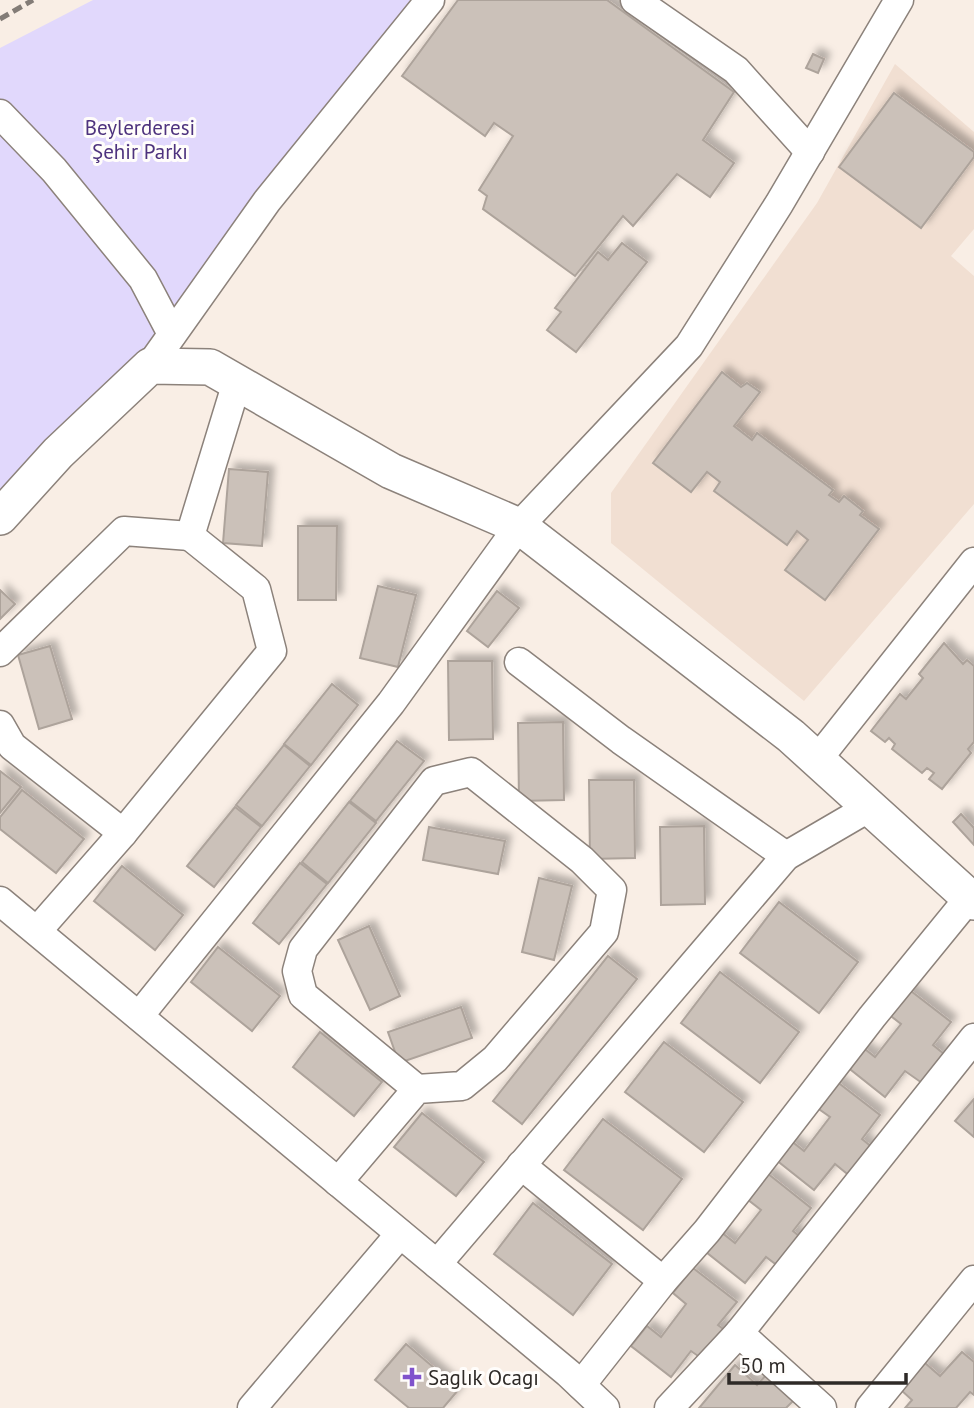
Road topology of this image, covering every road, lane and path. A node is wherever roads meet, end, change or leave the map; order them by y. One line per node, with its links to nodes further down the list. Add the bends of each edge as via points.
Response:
1 (430, 0): 6 (street, via 267,201)
2 (635, 0): 5 (street, via 736,70)
3 (899, 0): 5 (street)
4 (0, 114): 6 (street, via 54,170 143,279)
5 (810, 152): 10 (street, via 689,346)
6 (172, 334): 7 (street)
7 (150, 366): 8 (main road, via 210,367); 9 (main road, via 58,453)
8 (237, 382): 10 (main road, via 391,471); 11 (street)
9 (0, 517)
10 (519, 526): 16 (main road); 23 (street, via 391,703)
11 (190, 536): 13 (street, via 124,531); 18 (street, via 257,589 272,650)
12 (974, 562): 16 (street)
13 (0, 652)
14 (519, 662): 19 (street)
15 (0, 725): 18 (street, via 12,746)
16 (817, 760): 17 (main road)
17 (870, 807): 19 (street); 20 (main road)
18 (123, 833): 22 (street)
19 (786, 856): 26 (street)
20 (972, 900): 31 (street, via 872,1017)
21 (0, 901): 22 (street)
22 (37, 931): 23 (street)
23 (139, 1016): 27 (street)
24 (974, 1038): 32 (street)
25 (417, 1089): 25 (street, via 303,995 297,971 303,949 434,782 471,772 582,860 612,890 604,932 495,1059 462,1086); 27 (street)
26 (521, 1165): 29 (street); 31 (street)
27 (338, 1182): 28 (street)
28 (400, 1234): 29 (street); 34 (street)
29 (437, 1264): 33 (street)
30 (974, 1280): 38 (street)
31 (663, 1281): 33 (street)
32 (739, 1333): 36 (street); 37 (street)
33 (581, 1385): 35 (street)
34 (252, 1408)
35 (605, 1408)
36 (669, 1408)
37 (822, 1408)
38 (870, 1408)

